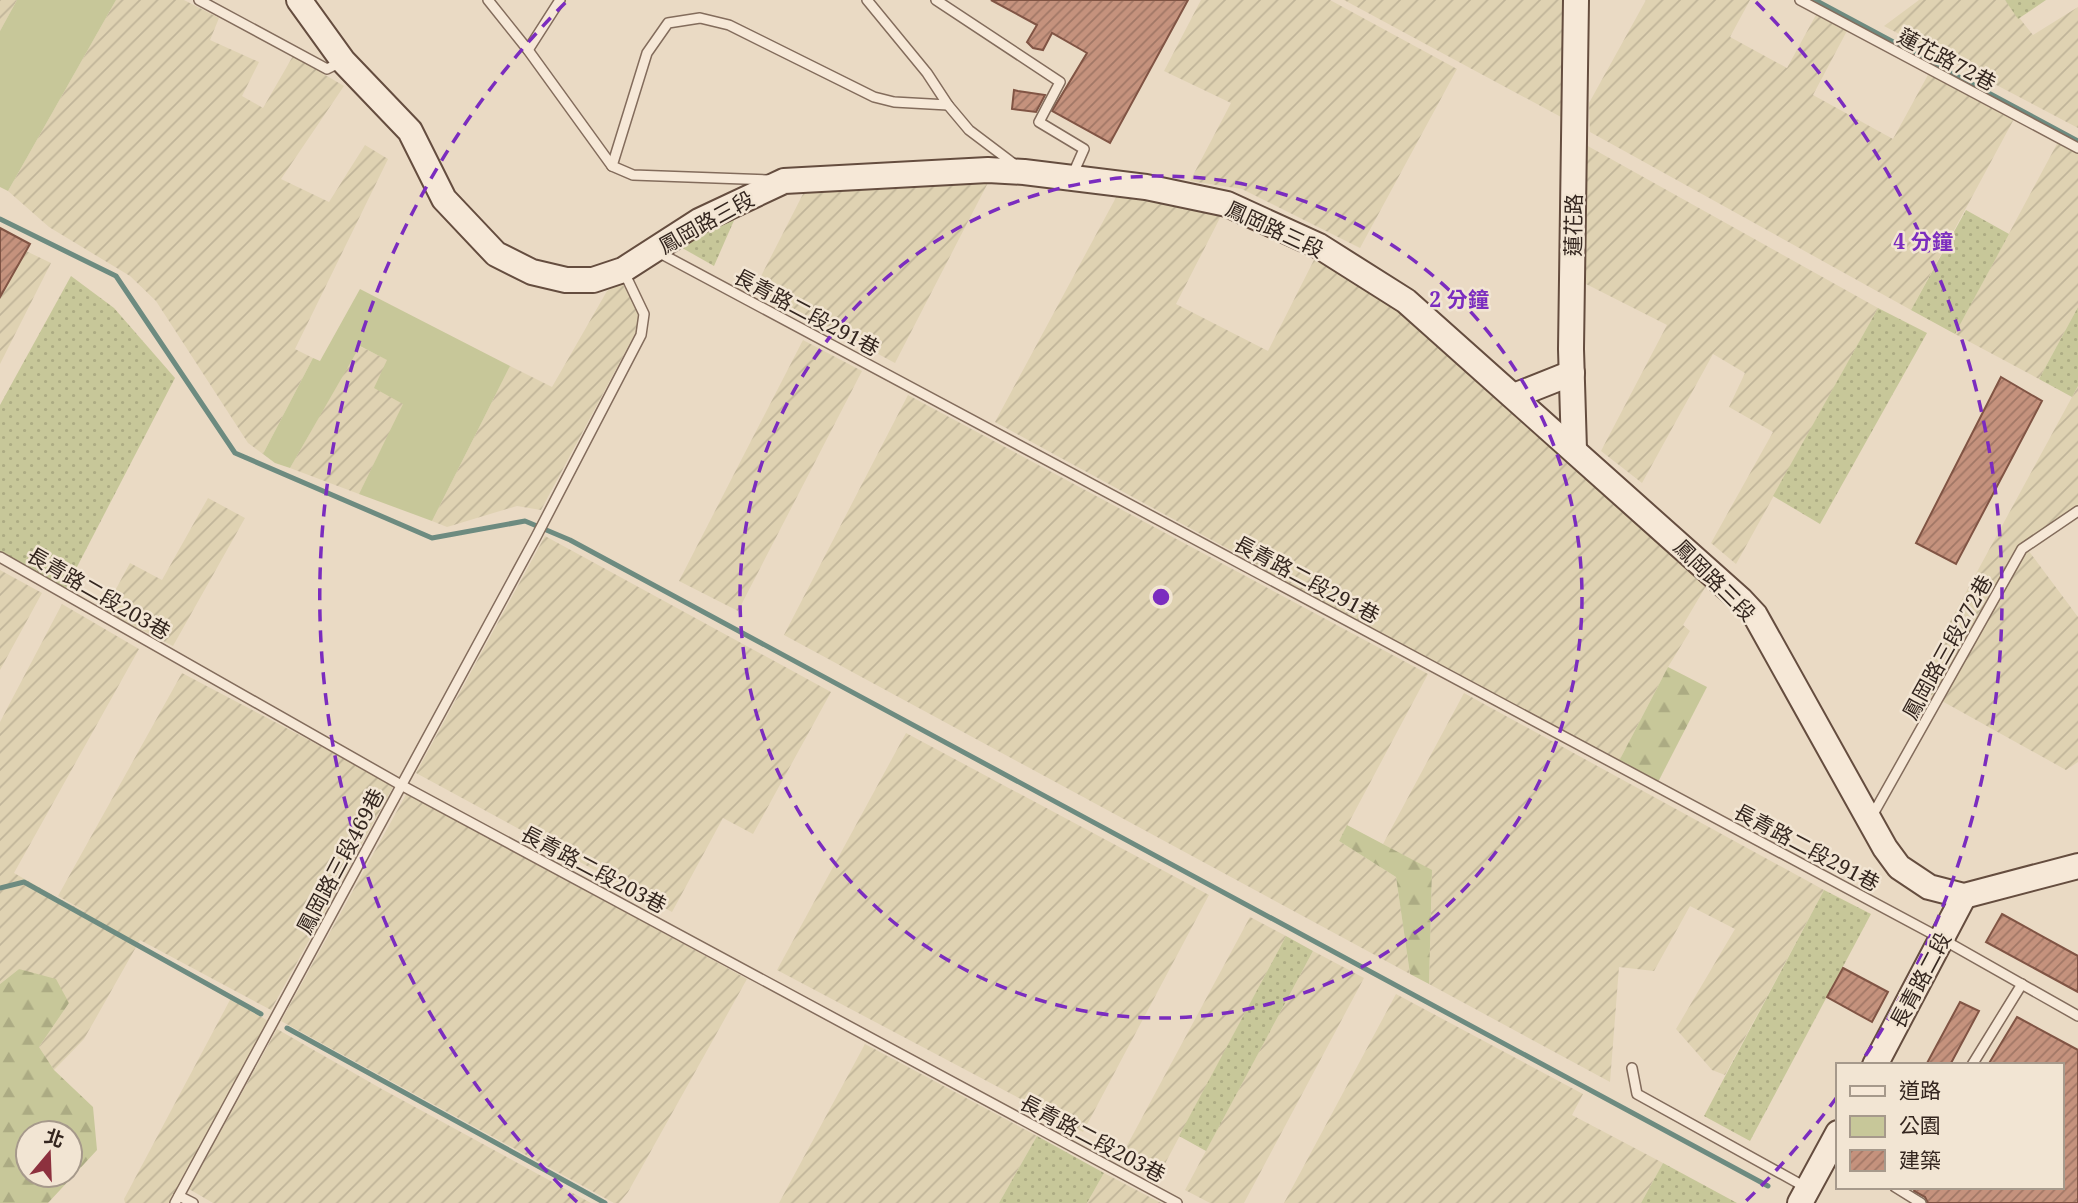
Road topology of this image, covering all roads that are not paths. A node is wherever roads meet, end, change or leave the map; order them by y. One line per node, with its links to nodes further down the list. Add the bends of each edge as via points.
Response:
1 (199, 0): 10 (lane, via 327,69)
2 (299, 0): 10 (street, 鳳岡路三段)
3 (488, 0): 9 (lane)
4 (560, 0): 9 (lane)
5 (867, 0): 11 (lane)
6 (936, 0): 15 (lane, via 1060,82 1039,122 1084,149)
7 (1576, 0): 19 (street, 蓮花路)
8 (1800, 0): 12 (lane, 蓮花路72巷)
9 (528, 50): 13 (lane)
10 (343, 61): 18 (street, 鳳岡路三段, via 410,131 444,199 496,254 532,272 566,280 593,280)
11 (948, 106): 13 (lane, via 874,97 729,25 700,18 668,23 648,53); 14 (lane, via 969,130)
12 (2078, 148)
13 (612, 166): 16 (lane, via 633,175)
14 (1024, 172): 15 (street, 鳳岡路三段); 16 (street, 鳳岡路三段)
15 (1071, 177): 20 (street, 鳳岡路三段, via 1227,204 1319,246 1406,302)
16 (784, 181): 17 (street, 鳳岡路三段, via 699,221)
17 (655, 250): 18 (street, 鳳岡路三段); 28 (lane, 長青路二段291巷)
18 (623, 270): 24 (lane, 鳳岡路三段469巷, via 645,314 641,335)
19 (1572, 373): 20 (street); 21 (street, 蓮花路)
20 (1514, 396): 21 (street, 鳳岡路三段)
21 (1574, 450): 25 (street, 鳳岡路三段, via 1755,615)
22 (2078, 511): 25 (lane, 鳳岡路三段272巷, via 2022,549)
23 (0, 557): 24 (lane, 長青路二段203巷)
24 (401, 785): 37 (lane, 鳳岡路三段469巷); 39 (lane, 長青路二段203巷)
25 (1870, 821): 27 (street, 鳳岡路三段, via 1899,867 1929,887)
26 (2078, 866): 27 (street, 鳳岡路三段)
27 (1964, 895): 28 (street, 長青路二段)
28 (1942, 939): 29 (lane, 長青路二段291巷); 31 (street, 長青路二段)
29 (2022, 984): 30 (lane, 長青路二段291巷); 32 (lane)
30 (2078, 1016)
31 (1876, 1063)
32 (1973, 1063)
33 (1632, 1068): 36 (lane, via 1637,1094)
34 (1836, 1137): 36 (street)
35 (1898, 1189): 40 (lane)
36 (1804, 1196)
37 (177, 1199): 38 (lane)
38 (193, 1203)
39 (1177, 1203)
40 (1921, 1203)

